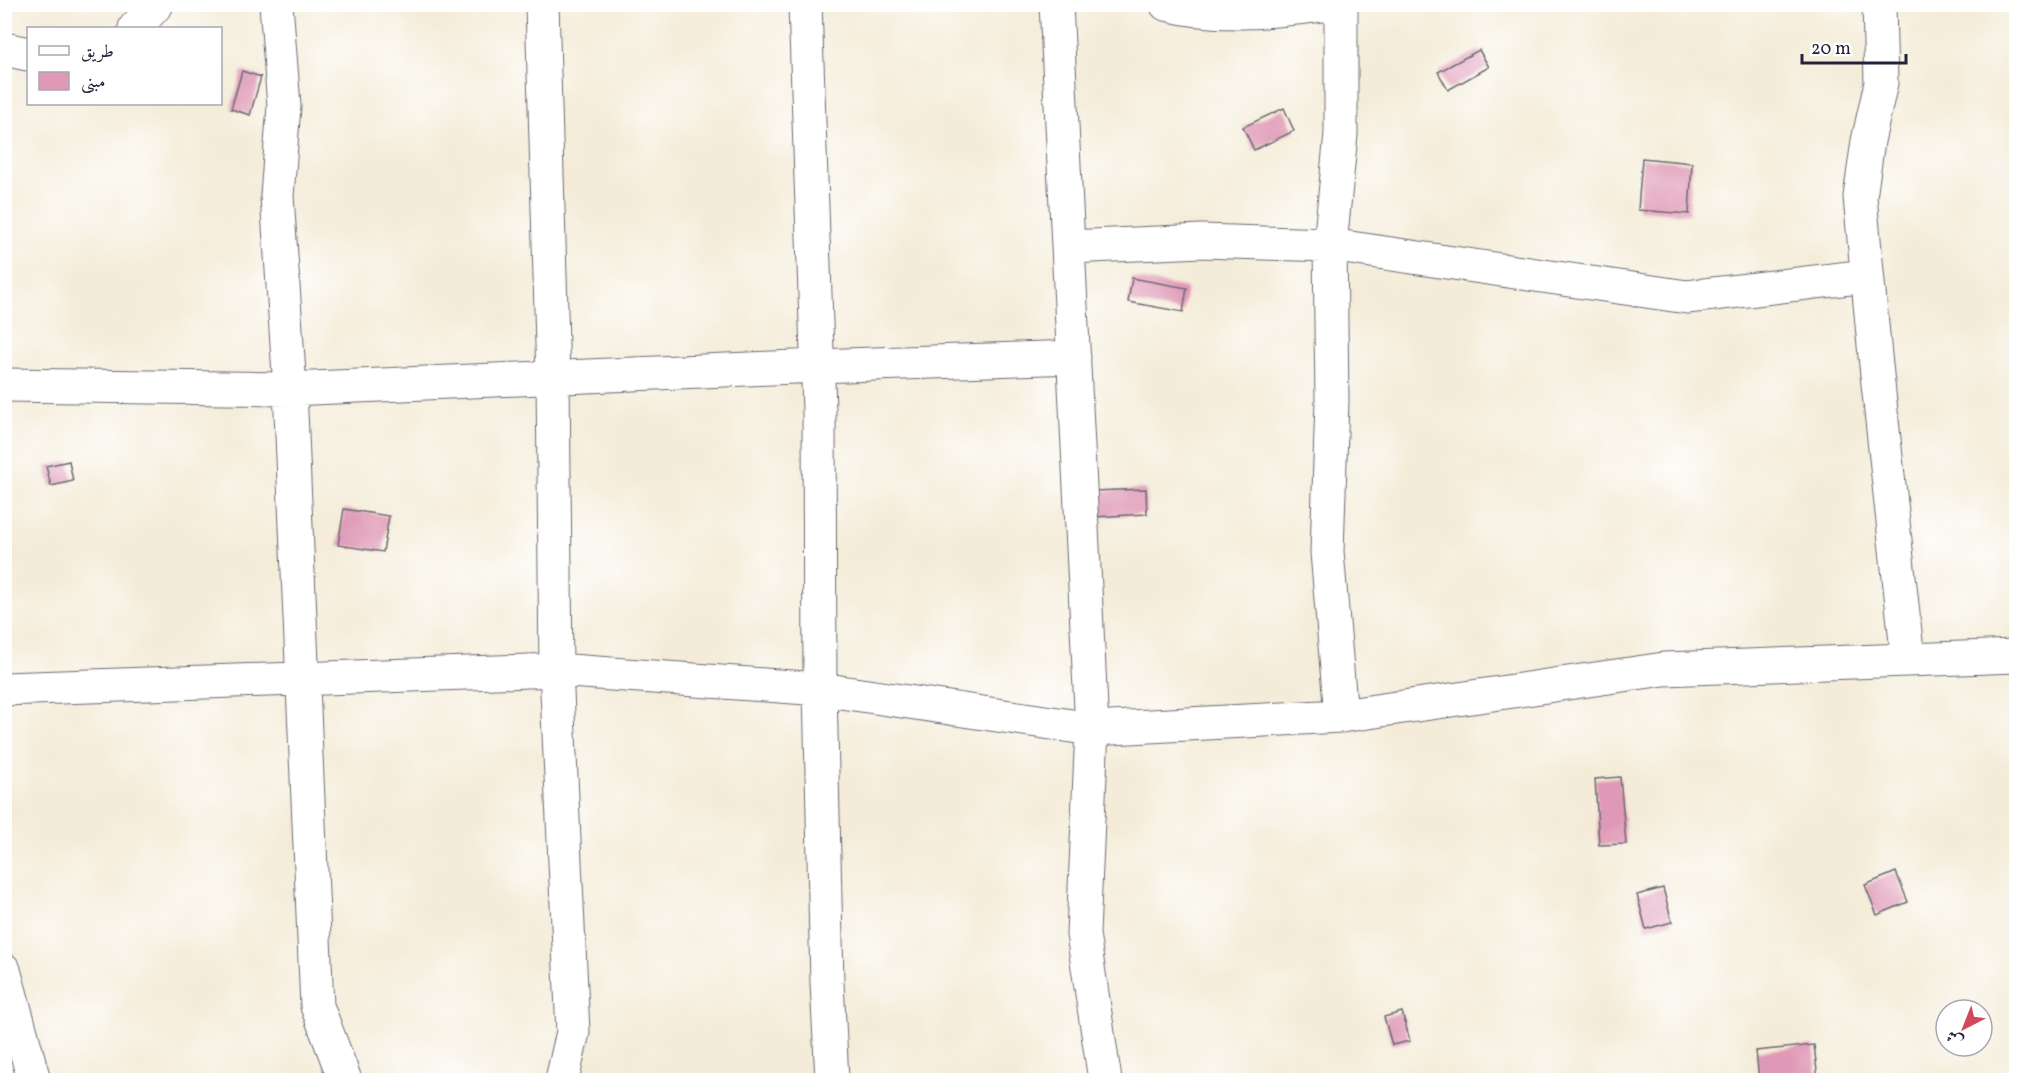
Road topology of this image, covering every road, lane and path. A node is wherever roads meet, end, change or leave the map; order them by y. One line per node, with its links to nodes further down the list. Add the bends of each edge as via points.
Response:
1 (157, 4): 10 (street)
2 (276, 4): 20 (street, via 284,106 277,196)
3 (542, 4): 18 (street)
4 (805, 4): 17 (street)
5 (1056, 4): 14 (street)
6 (1166, 4): 7 (street, via 1186,9 1264,13)
7 (1331, 4)
8 (1341, 4): 13 (street, via 1341,134)
9 (1879, 4): 15 (street, via 1881,83 1860,196)
10 (136, 27)
11 (4, 49): 12 (street)
12 (27, 54)
13 (1330, 245): 14 (street, via 1202,240); 15 (street, via 1687,297); 27 (street, via 1332,401 1327,552)
14 (1069, 247): 16 (street)
15 (1867, 276): 22 (street)
16 (1074, 357): 17 (street); 28 (street)
17 (817, 366): 18 (street); 26 (street)
18 (553, 378): 20 (street); 23 (street)
19 (4, 386): 20 (street)
20 (290, 389): 24 (street)
21 (2016, 656): 22 (street)
22 (1908, 660): 27 (street, via 1664,669)
23 (556, 670): 24 (street); 26 (street); 32 (street, via 573,1032)
24 (303, 679): 25 (street); 31 (street, via 317,1006)
25 (4, 688)
26 (820, 689): 28 (street); 33 (street)
27 (1341, 716): 28 (street)
28 (1092, 729): 34 (street, via 1083,934)
29 (4, 970): 30 (street)
30 (34, 1080)
31 (345, 1080)
32 (562, 1080)
33 (832, 1080)
34 (1105, 1080)

